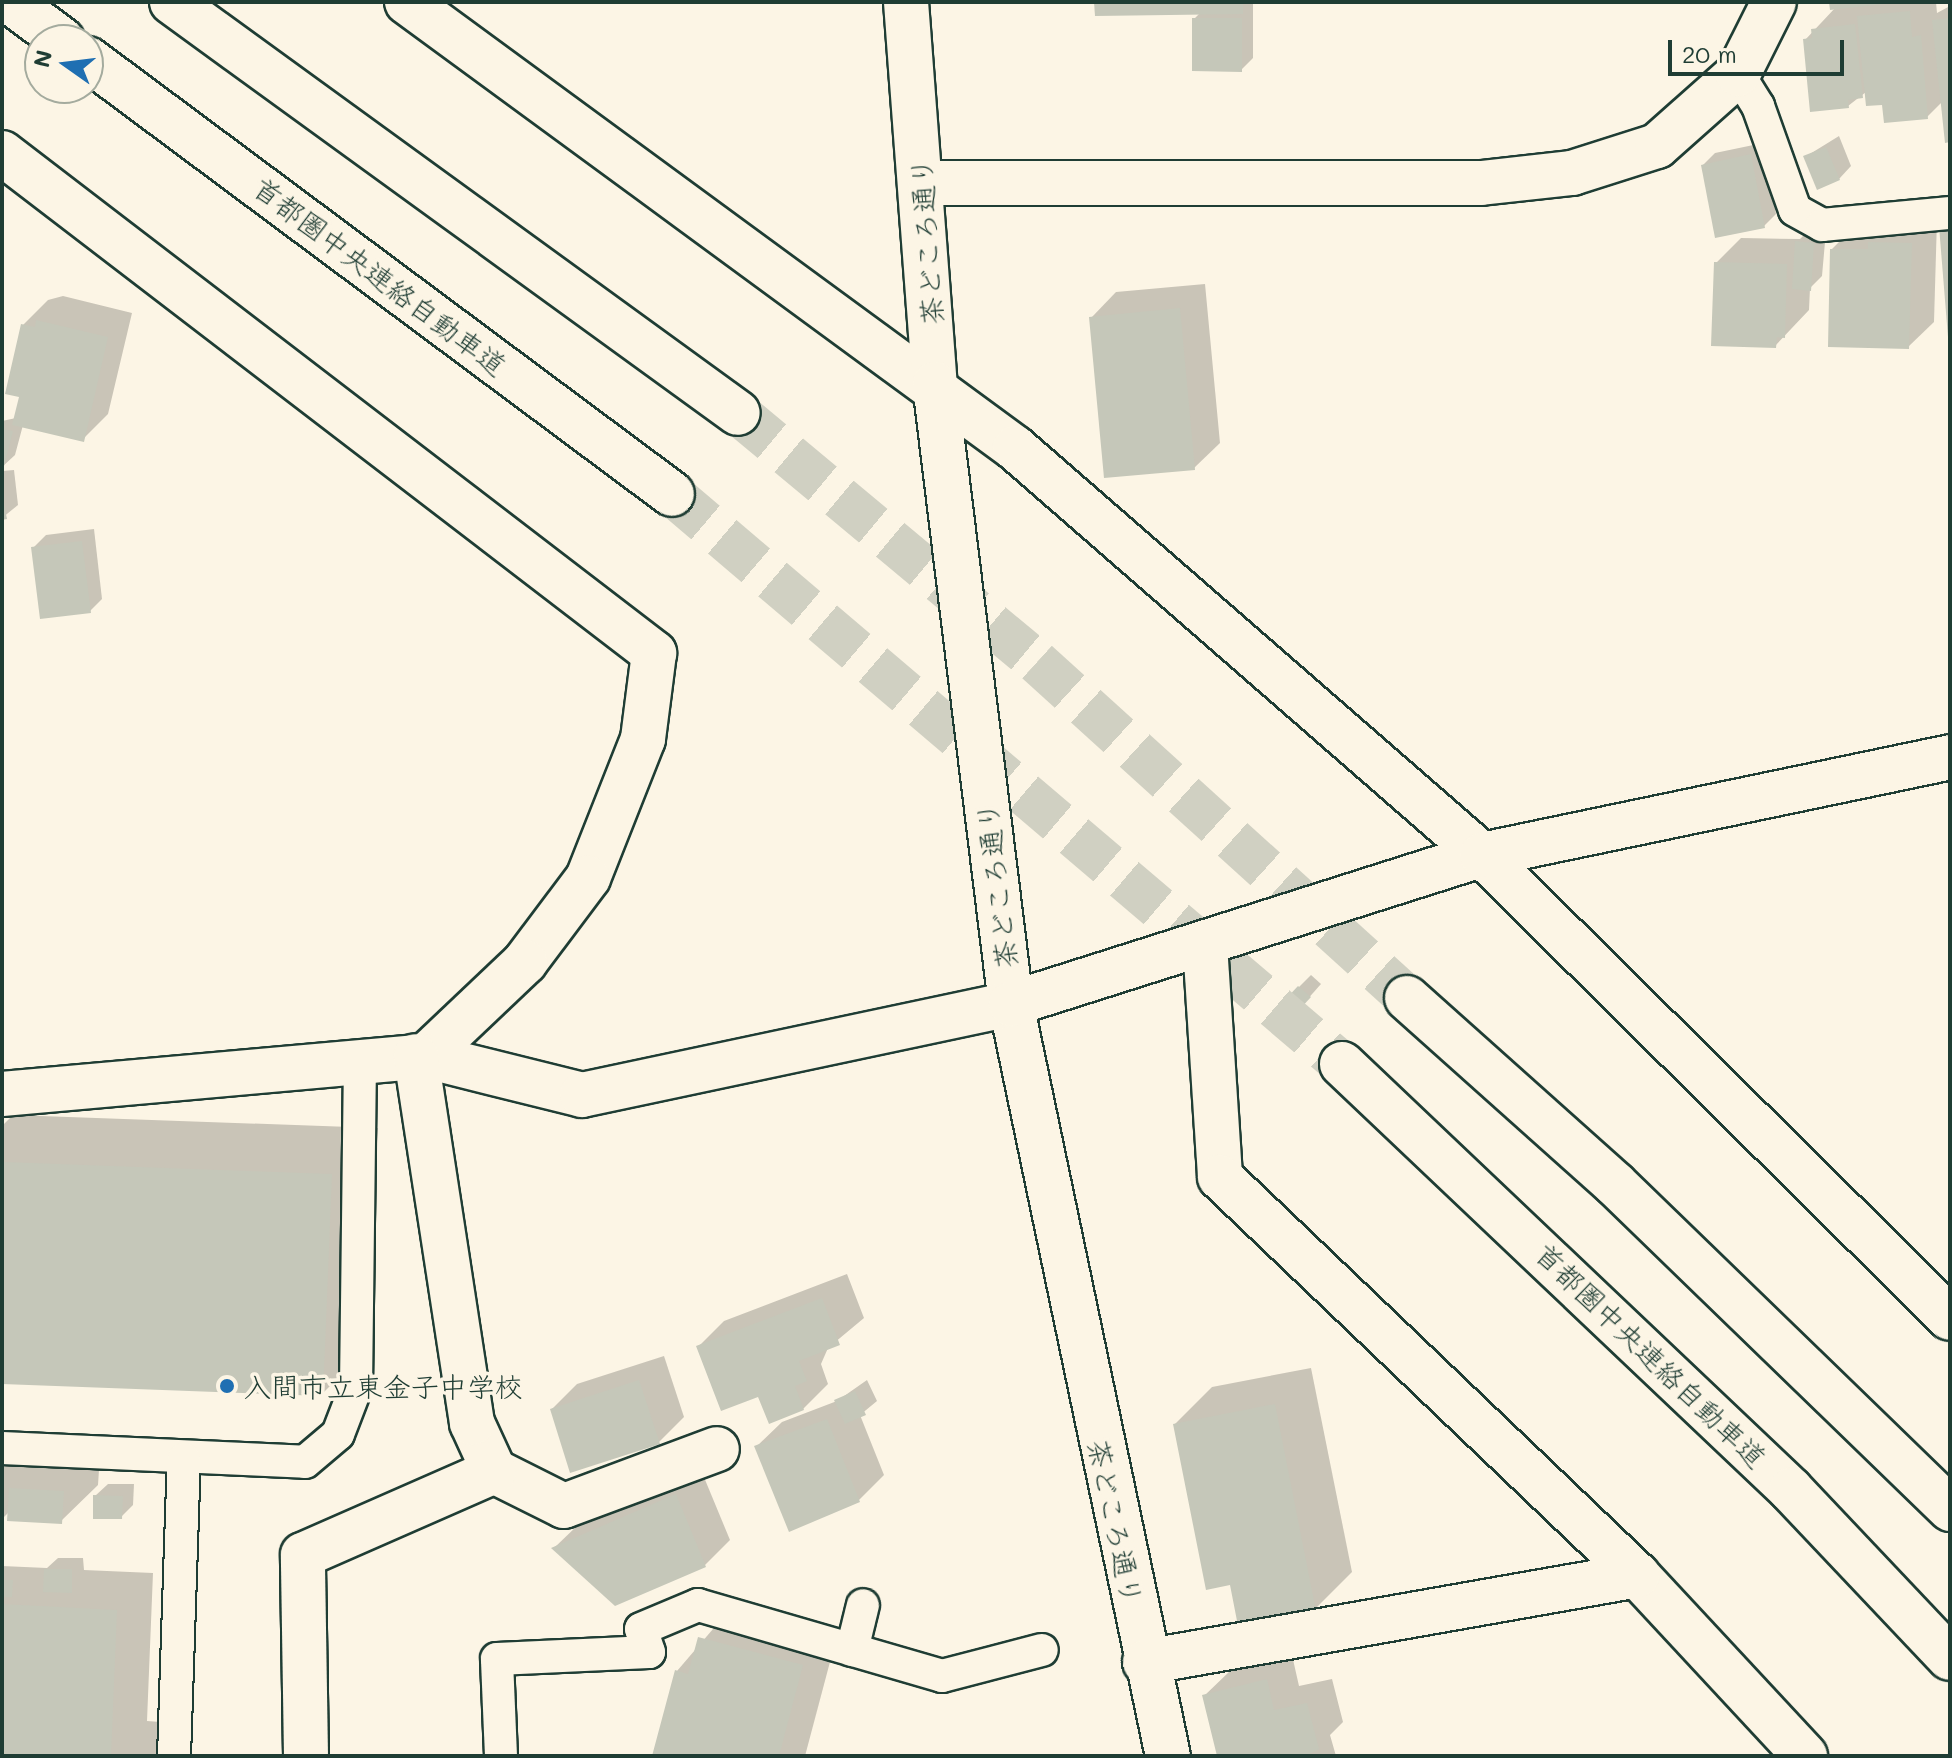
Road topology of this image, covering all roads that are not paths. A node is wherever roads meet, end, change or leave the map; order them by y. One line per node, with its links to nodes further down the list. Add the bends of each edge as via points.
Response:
1 (11, 2): 6 (main road)
2 (172, 2): 13 (main road)
3 (407, 2): 12 (main road)
4 (906, 2): 10 (main road, 茶どころ通り)
5 (1774, 2): 8 (main road)
6 (41, 24)
7 (104, 71): 14 (main road, 首都圏中央連絡自動車道)
8 (1738, 74): 10 (main road, via 1657,146 1572,173 1481,183); 11 (lane, via 1758,106 1795,210 1822,225)
9 (2, 153): 20 (main road, via 654,653 643,739 588,878 525,962)
10 (923, 183): 12 (main road, 茶どころ通り)
11 (1950, 213)
12 (935, 384): 16 (main road); 19 (main road, 茶どころ通り)
13 (738, 413)
14 (672, 494)
15 (1950, 757): 16 (main road)
16 (1482, 855): 17 (main road); 24 (main road)
17 (1205, 944): 19 (main road); 30 (main road, via 1220,1177)
18 (1407, 998): 29 (main road, via 1615,1184)
19 (1011, 1004): 20 (main road, via 582,1095); 35 (main road, 茶どころ通り)
20 (421, 1056): 21 (main road); 28 (main road, via 472,1423)
21 (360, 1061): 23 (main road); 27 (lane, via 356,1387 338,1434 305,1462)
22 (1342, 1064): 34 (main road, 首都圏中央連絡自動車道, via 1791,1490)
23 (2, 1094)
24 (1950, 1318)
25 (2, 1448): 27 (lane)
26 (717, 1449): 28 (main road, via 564,1506)
27 (184, 1459): 36 (lane)
28 (494, 1471): 37 (main road, via 303,1555)
29 (1950, 1509)
30 (1637, 1575): 35 (main road); 40 (main road)
31 (863, 1605): 32 (lane)
32 (852, 1650): 33 (lane, via 942,1676); 38 (lane, via 698,1605 641,1629 649,1652 497,1647)
33 (1042, 1650)
34 (1950, 1658)
35 (1145, 1662): 39 (main road, 茶どころ通り)
36 (174, 1756)
37 (306, 1756)
38 (501, 1756)
39 (1168, 1756)
40 (1805, 1756)

